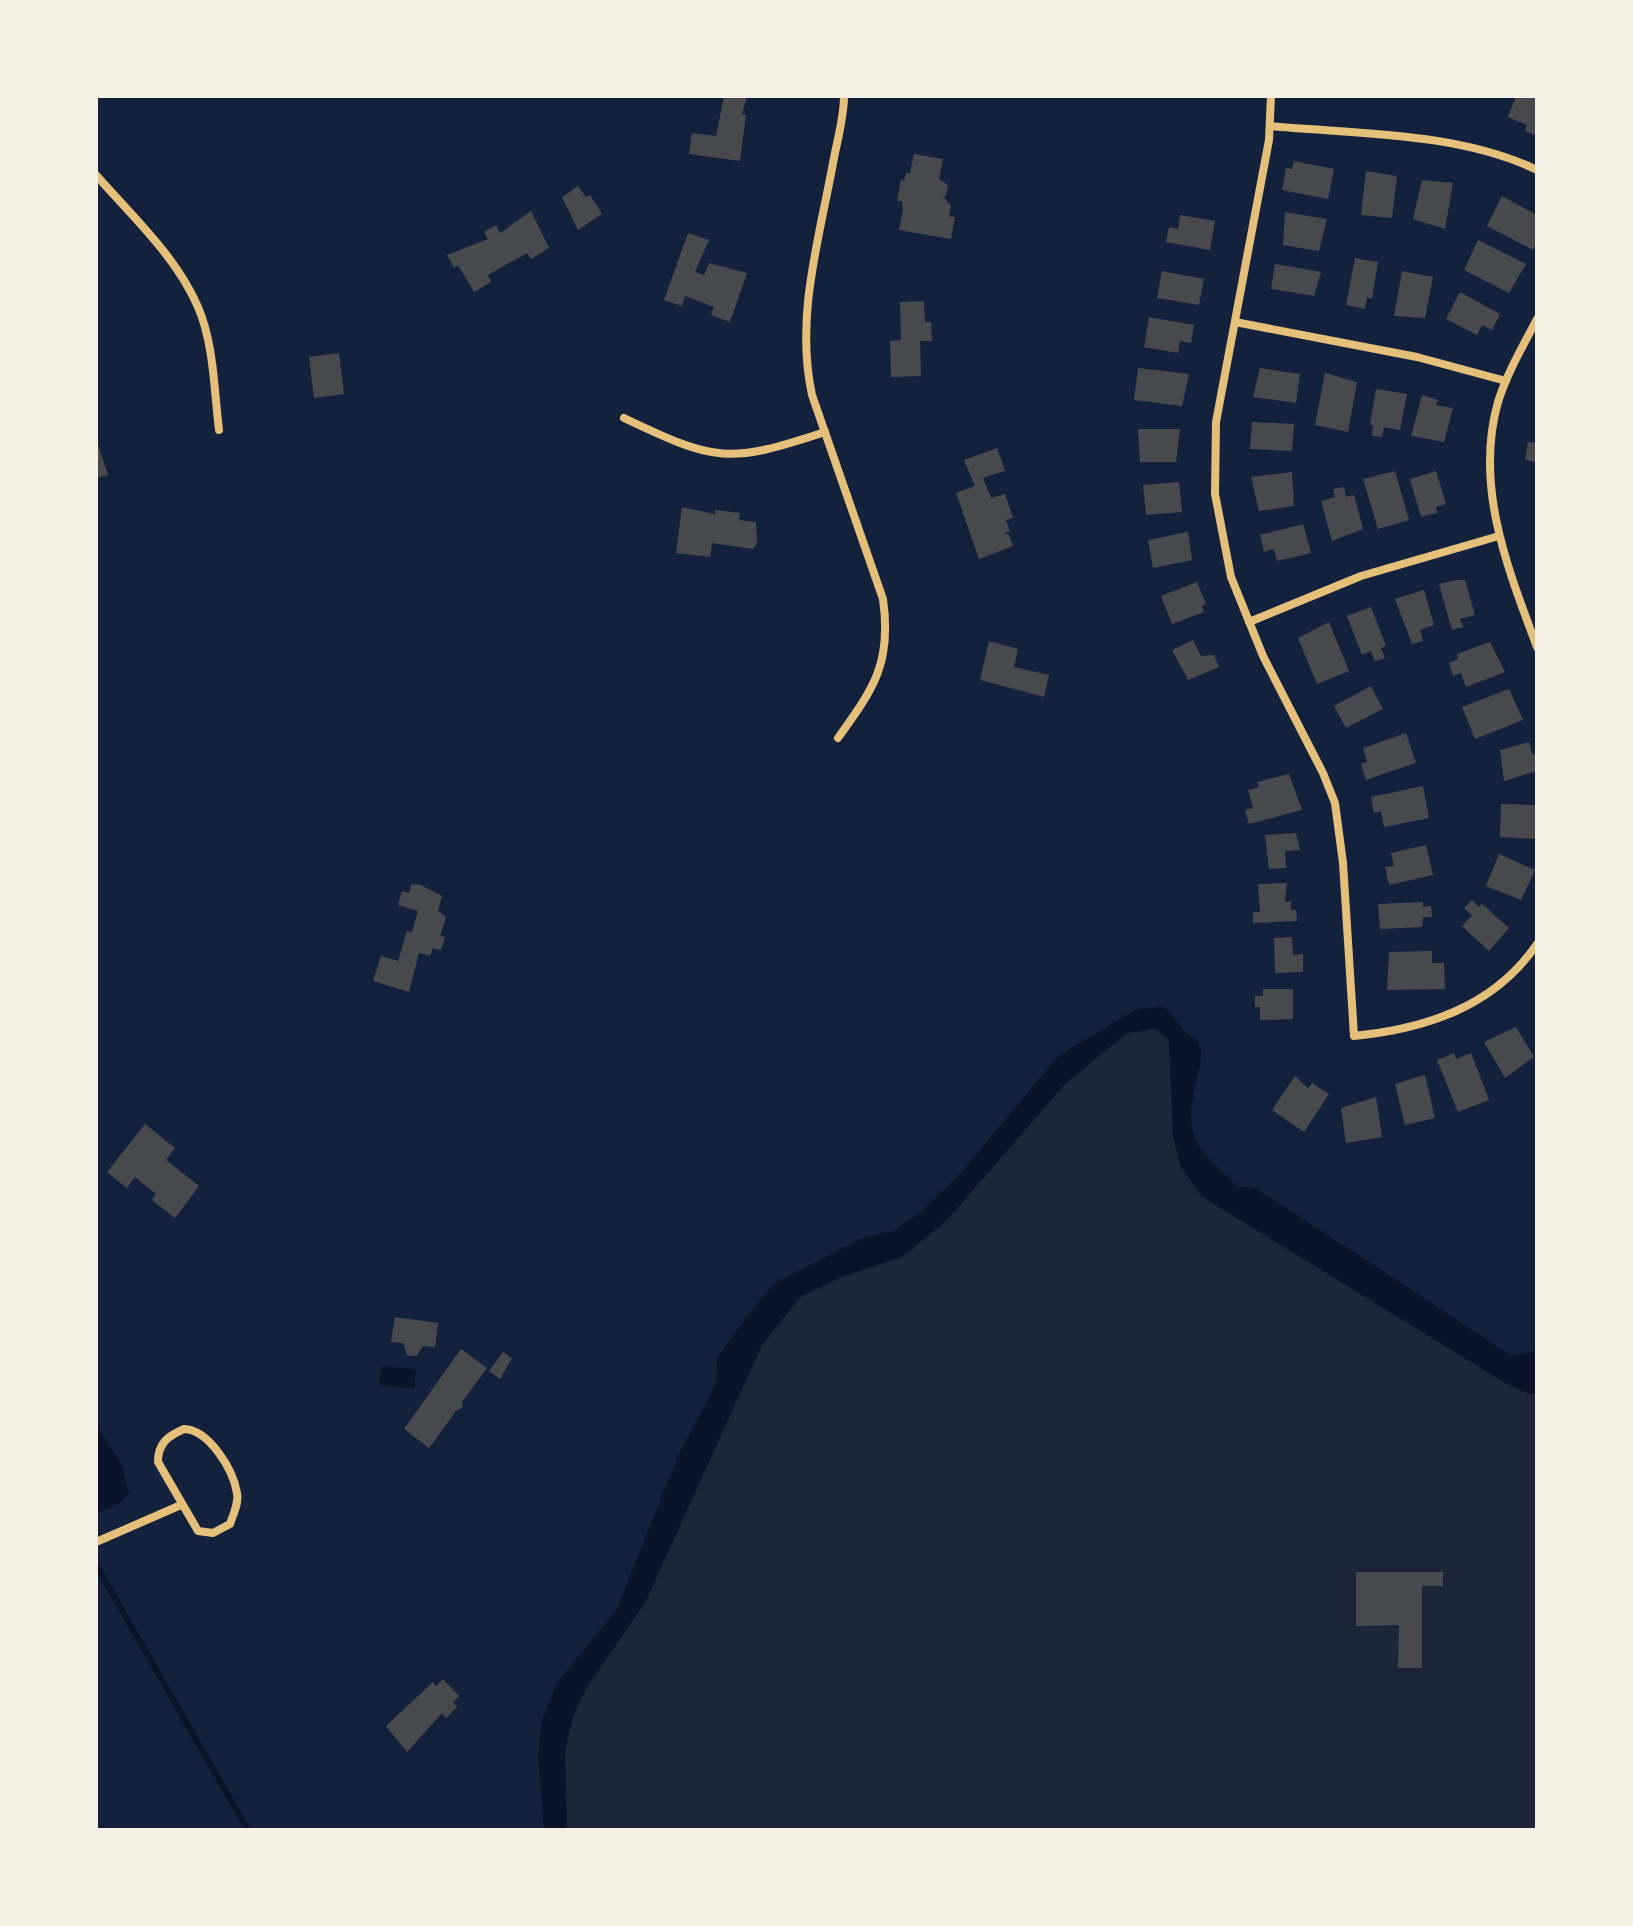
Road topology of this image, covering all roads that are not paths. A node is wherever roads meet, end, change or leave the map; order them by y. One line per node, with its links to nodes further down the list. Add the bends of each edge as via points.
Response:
1 (844, 96): 11 (street, via 804,337 812,395)
2 (1271, 96): 3 (street)
3 (1270, 126): 4 (street, via 1460,145); 7 (street)
4 (1537, 170)
5 (96, 175): 10 (street, via 165,253 198,308 207,335)
6 (1537, 319): 8 (street)
7 (1235, 322): 8 (street, via 1417,357); 13 (street, via 1216,422 1215,494 1231,577)
8 (1506, 381): 12 (street, via 1492,448)
9 (624, 418): 11 (street, via 686,448 722,455 769,450)
10 (219, 430)
11 (825, 432): 15 (street, via 883,599 887,625 882,669)
12 (1499, 536): 13 (street, via 1361,576); 14 (street)
13 (1249, 622): 16 (street, via 1335,803 1354,1036 1393,1032 1467,1008 1511,975)
14 (1537, 647)
15 (838, 738)
16 (1537, 944)
17 (181, 1505): 17 (street, via 198,1531 206,1534 230,1524 236,1508 229,1469 195,1429 167,1436 158,1452); 18 (street)
18 (96, 1542)

